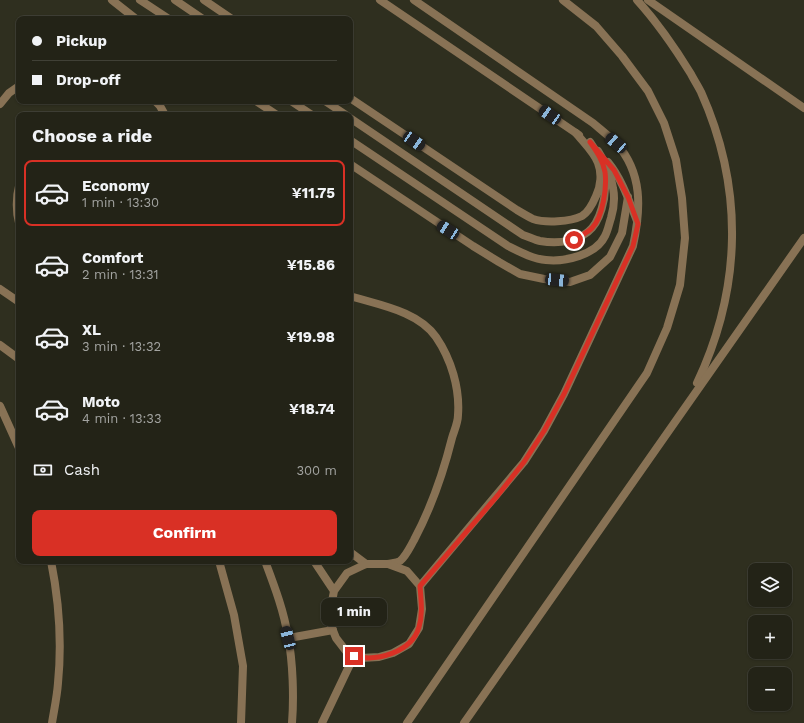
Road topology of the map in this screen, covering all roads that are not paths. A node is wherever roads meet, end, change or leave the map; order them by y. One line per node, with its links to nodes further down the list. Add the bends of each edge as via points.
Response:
1 (112, 0): 10 (lane)
2 (140, 0): 11 (lane)
3 (175, 0): 12 (lane)
4 (204, 0): 13 (lane)
5 (380, 0): 25 (lane)
6 (414, 0): 31 (lane, via 593,123 616,143 629,160 636,181 639,202)
7 (563, 0): 57 (lane, via 596,26 622,56 648,91 664,123 676,160 682,198 685,238 680,285 667,328 647,373)
8 (637, 0): 38 (lane, via 681,56 701,91 717,133 728,178 732,251 726,299 714,342)
9 (648, 0): 20 (lane)
10 (132, 16)
11 (164, 16)
12 (199, 16)
13 (228, 16)
14 (16, 88): 16 (lane)
15 (353, 100): 25 (lane, via 534,219 559,221 582,216 597,194 600,178 598,162)
16 (0, 104)
17 (260, 104): 21 (lane)
18 (296, 104): 22 (lane)
19 (330, 104): 23 (lane)
20 (804, 108)
21 (272, 112)
22 (308, 112)
23 (342, 112)
24 (353, 120): 27 (lane, via 523,235 539,241 574,240 592,228 598,220 605,189 605,173 600,158)
25 (576, 133): 27 (lane)
26 (353, 142): 28 (lane, via 508,246 545,260 564,260 583,255 605,237 614,202 613,189 606,164)
27 (590, 142): 28 (lane)
28 (598, 151): 30 (lane, via 614,170)
29 (353, 166): 30 (lane, via 473,246 520,274 570,282 590,274 610,257 622,233)
30 (628, 197): 31 (lane)
31 (638, 224): 48 (lane, via 633,246 544,431 502,490)
32 (804, 238): 38 (lane)
33 (0, 289): 35 (lane)
34 (353, 297): 47 (lane, via 398,311 421,322 436,336 454,372 458,398 458,416 446,463 429,509 409,550 400,561)
35 (16, 300)
36 (0, 345): 37 (lane)
37 (16, 357)
38 (688, 402): 58 (lane)
39 (0, 406): 40 (lane)
40 (16, 441)
41 (353, 554): 46 (lane)
42 (52, 564): 53 (lane, via 57,593 59,638 58,684)
43 (220, 564): 54 (lane, via 234,615 243,666)
44 (266, 564): 51 (lane)
45 (316, 564): 49 (lane)
46 (366, 564): 47 (lane); 49 (lane, via 347,573)
47 (388, 564): 48 (lane, via 407,571)
48 (420, 586): 52 (lane, via 422,609 419,628 409,644 379,657)
49 (334, 591): 50 (lane, via 330,623)
50 (333, 630): 51 (lane); 52 (lane, via 346,651)
51 (288, 638): 55 (lane, via 292,677)
52 (354, 656): 56 (lane)
53 (52, 723)
54 (241, 723)
55 (292, 723)
56 (322, 723)
57 (406, 723)
58 (464, 723)

